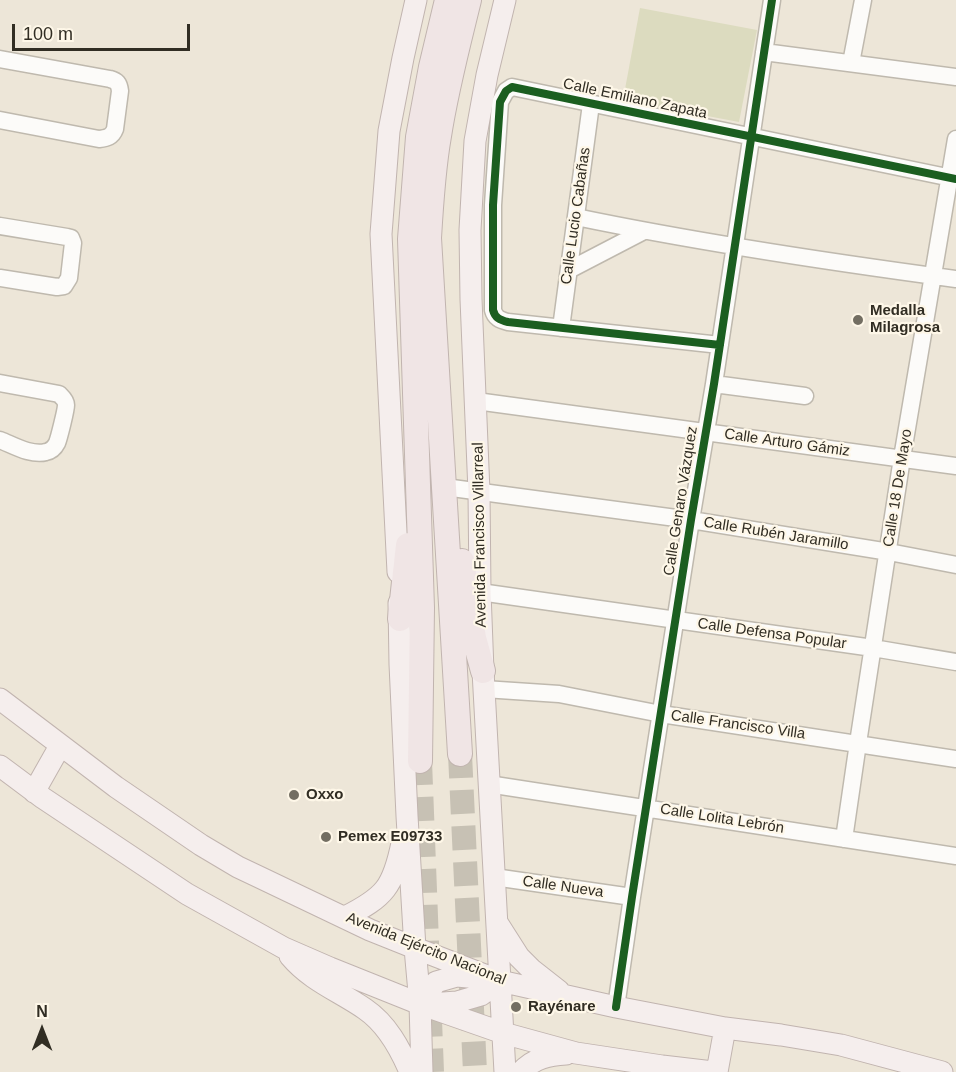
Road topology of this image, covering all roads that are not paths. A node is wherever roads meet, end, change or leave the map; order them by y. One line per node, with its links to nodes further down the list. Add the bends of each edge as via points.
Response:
1 (416, 0): 44 (main road, via 389,131 381,234)
2 (447, 0): 31 (highway, via 418,137 410,239)
3 (469, 0): 28 (highway, Avenida Francisco Villarreal, via 451,69 432,184 429,238)
4 (505, 0): 30 (main road, Avenida Francisco Villarreal, via 475,141 470,230)
5 (772, 0): 7 (street, Calle Genaro Vázquez)
6 (863, 0): 9 (street)
7 (764, 52): 9 (street); 13 (street, Calle Genaro Vázquez)
8 (0, 59): 12 (street, via 110,79 120,85 120,91 115,129 107,138)
9 (851, 63): 10 (street)
10 (956, 77)
11 (591, 104): 13 (street, Calle Emiliano Zapata); 16 (street, Calle Lucio Cabañas); 24 (street, Calle Emiliano Zapata, via 512,87 500,102 493,205 492,310 501,320)
12 (0, 120)
13 (752, 136): 15 (street, Calle Emiliano Zapata); 19 (street, Calle Genaro Vázquez)
14 (956, 139): 15 (street, Calle 18 De Mayo)
15 (953, 179): 21 (street, Calle 18 De Mayo)
16 (576, 217): 18 (street); 20 (street, Calle Lucio Cabañas)
17 (0, 225): 22 (street, via 68,237 73,243 69,278 64,285)
18 (644, 231): 19 (street); 20 (street)
19 (736, 247): 21 (street); 25 (street, Calle Genaro Vázquez)
20 (569, 270): 24 (street, Calle Lucio Cabañas)
21 (934, 276): 23 (street); 34 (street, Calle 18 De Mayo)
22 (0, 278)
23 (956, 279)
24 (561, 328): 25 (street)
25 (720, 345): 27 (street, Calle Genaro Vázquez)
26 (0, 383): 33 (street, via 59,394 66,405 52,449 37,453)
27 (714, 384): 29 (street); 32 (street, Calle Genaro Vázquez)
28 (438, 386): 36 (highway); 43 (highway, Avenida Francisco Villarreal)
29 (805, 396)
30 (476, 401): 32 (street, Calle Arturo Gámiz); 37 (main road, Avenida Francisco Villarreal)
31 (416, 420): 42 (highway); 44 (highway)
32 (706, 432): 34 (street, Calle Arturo Gámiz); 38 (street, Calle Genaro Vázquez)
33 (0, 440)
34 (902, 458): 35 (street, Calle Arturo Gámiz); 39 (street, Calle 18 De Mayo)
35 (956, 466)
36 (452, 488): 37 (street, Calle Rubén Jaramillo); 49 (highway, via 468,604)
37 (479, 492): 38 (street, Calle Rubén Jaramillo); 41 (main road, Avenida Francisco Villarreal)
38 (691, 520): 39 (street, Calle Rubén Jaramillo); 45 (street, Calle Genaro Vázquez)
39 (888, 552): 40 (street, Calle Rubén Jaramillo); 46 (street, Calle 18 De Mayo)
40 (956, 565)
41 (480, 592): 45 (street, Calle Defensa Popular); 49 (main road, Avenida Francisco Villarreal)
42 (422, 608): 43 (main road, via 441,610); 48 (main road, via 407,628); 56 (highway)
43 (451, 617): 49 (main road); 54 (highway, Avenida Francisco Villarreal)
44 (400, 619): 48 (main road)
45 (676, 620): 46 (street, Calle Defensa Popular); 51 (street, Calle Genaro Vázquez)
46 (873, 648): 47 (street, Calle Defensa Popular); 52 (street, Calle 18 De Mayo)
47 (956, 662)
48 (400, 664): 61 (main road)
49 (484, 680): 51 (street, Calle Francisco Villa); 58 (main road, Avenida Francisco Villarreal)
50 (0, 699): 53 (main road, Avenida Ejército Nacional)
51 (661, 714): 52 (street, Calle Francisco Villa); 60 (street, Calle Genaro Vázquez)
52 (858, 743): 55 (street, Calle Francisco Villa); 62 (street, Calle 18 De Mayo)
53 (60, 746): 59 (main road); 66 (main road, Avenida Ejército Nacional, via 201,845 238,867)
54 (460, 754)
55 (956, 759)
56 (420, 761)
57 (0, 766): 59 (main road)
58 (488, 784): 60 (street, Calle Lolita Lebrón); 64 (main road, Avenida Francisco Villarreal)
59 (34, 792): 68 (main road, via 187,894)
60 (646, 807): 62 (street, Calle Lolita Lebrón); 65 (street, Calle Genaro Vázquez)
61 (407, 816): 66 (main road, via 388,885 373,901); 69 (main road)
62 (844, 839): 63 (street, Calle Lolita Lebrón)
63 (956, 856)
64 (494, 877): 65 (street, Calle Nueva); 67 (main road, Avenida Francisco Villarreal)
65 (632, 897): 73 (street, Calle Genaro Vázquez)
66 (345, 917): 69 (main road, Avenida Ejército Nacional)
67 (497, 922): 70 (main road, Avenida Francisco Villarreal); 71 (main road, via 519,957)
68 (284, 948): 72 (main road); 77 (main road, via 312,978 381,1022)
69 (415, 948): 70 (main road, Avenida Ejército Nacional); 72 (main road)
70 (500, 981): 71 (main road, Avenida Ejército Nacional); 72 (main road, via 481,995 457,1002); 75 (main road, Avenida Francisco Villarreal)
71 (564, 995): 73 (main road, Avenida Ejército Nacional)
72 (420, 1004): 75 (main road); 78 (main road)
73 (616, 1007): 74 (main road, Avenida Ejército Nacional)
74 (725, 1028): 81 (main road); 82 (main road, Avenida Ejército Nacional, via 841,1045)
75 (502, 1033): 76 (main road); 79 (main road, Avenida Francisco Villarreal)
76 (576, 1053): 80 (main road, via 548,1055); 81 (main road)
77 (410, 1072)
78 (422, 1072)
79 (505, 1072)
80 (521, 1072)
81 (715, 1072)
82 (942, 1072)

